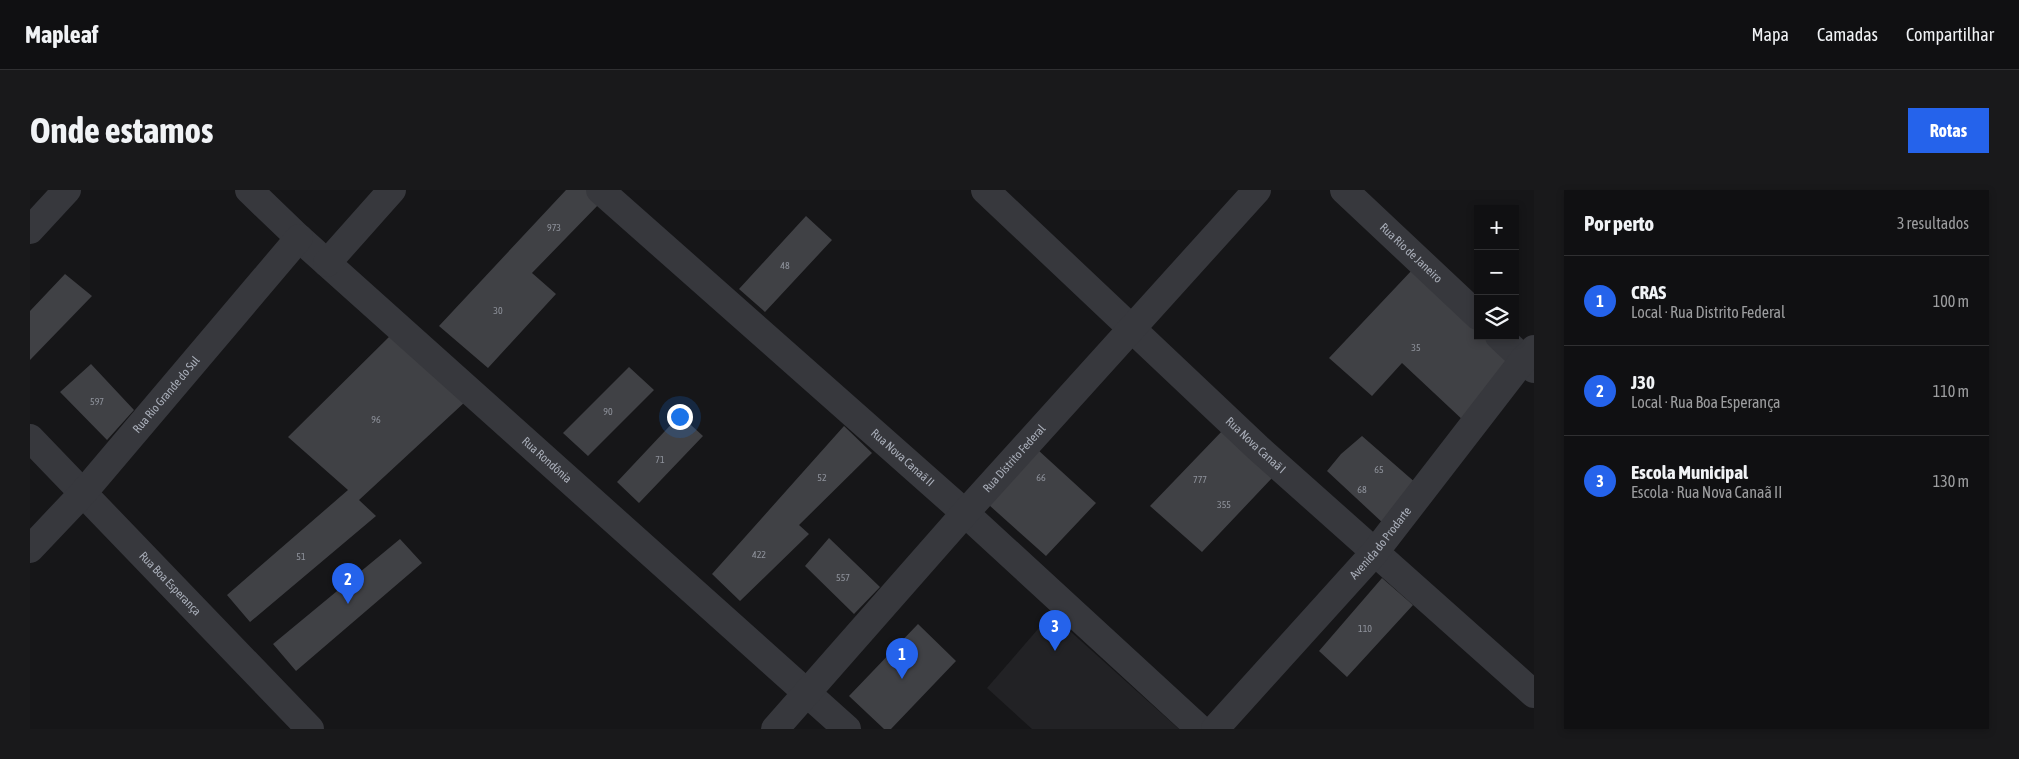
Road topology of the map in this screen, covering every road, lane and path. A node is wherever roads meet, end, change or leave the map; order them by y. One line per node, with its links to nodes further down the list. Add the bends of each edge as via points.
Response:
1 (68, 190): 9 (street)
2 (248, 190): 10 (street, Rua Rondônia)
3 (392, 190): 11 (street)
4 (600, 190): 20 (street, Rua Nova Canaã II)
5 (985, 190): 14 (street, Rua Nova Canaã I)
6 (1257, 190): 14 (street, Rua Distrito Federal)
7 (1344, 190): 13 (street, Rua Rio de Janeiro)
8 (1365, 190): 12 (street, Rua Rio de Janeiro)
9 (30, 230)
10 (299, 238): 11 (street, Rua Rondônia); 19 (street, Rua Rio Grande do Sul)
11 (327, 263): 23 (street, Rua Rondônia)
12 (1474, 288)
13 (1474, 312)
14 (1132, 329): 20 (street, Rua Distrito Federal); 22 (street, Rua Nova Canaã I)
15 (1519, 333): 17 (street)
16 (1506, 340): 17 (street)
17 (1531, 355): 22 (street, Avenida do Prodarte)
18 (30, 438): 19 (street, Rua Boa Esperança)
19 (83, 493): 21 (street, Rua Rio Grande do Sul); 25 (street, Rua Boa Esperança)
20 (965, 513): 23 (street, Rua Distrito Federal); 28 (street, Rua Nova Canaã II)
21 (30, 549)
22 (1375, 552): 24 (street, Rua Nova Canaã I); 29 (street, Avenida do Prodarte)
23 (807, 693): 26 (street, Rua Distrito Federal); 27 (street, Rua Rondônia)
24 (1534, 694)
25 (310, 729)
26 (775, 729)
27 (847, 729)
28 (1200, 729)
29 (1215, 729)

